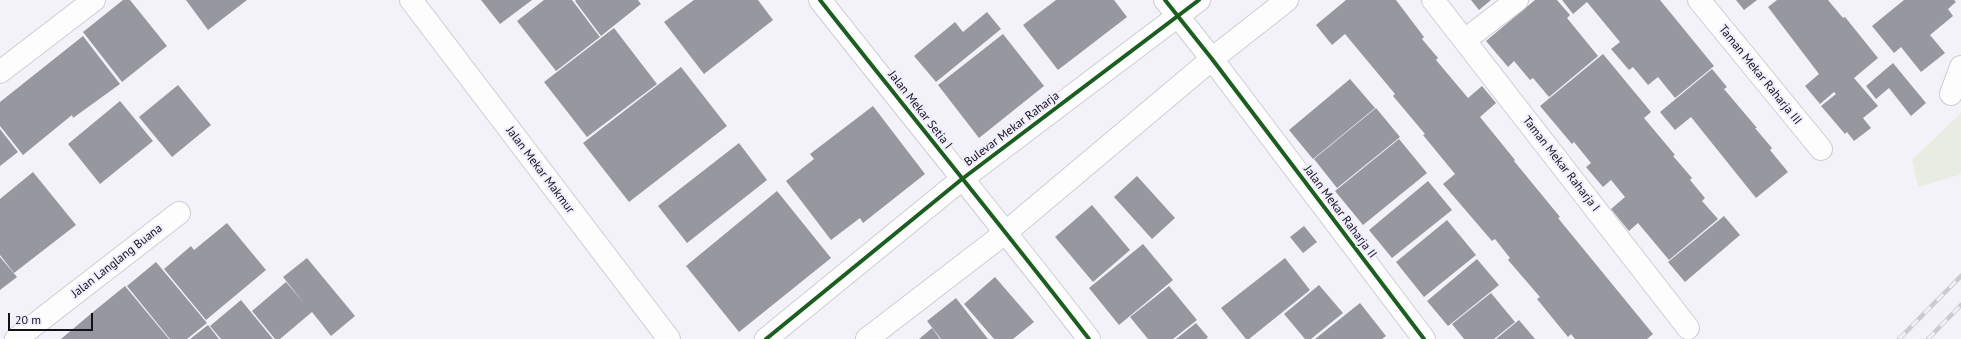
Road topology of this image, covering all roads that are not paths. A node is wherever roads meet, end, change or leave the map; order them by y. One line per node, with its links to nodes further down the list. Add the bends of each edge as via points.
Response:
1 (94, 0): 13 (street)
2 (411, 0): 21 (street, Jalan Mekar Makmur)
3 (820, 0): 16 (street, Jalan Mekar Setia I)
4 (1199, 0): 9 (street, Bulevar Mekar Raharja)
5 (1287, 0): 11 (street)
6 (1433, 0): 10 (street, Taman Mekar Raharja I)
7 (1517, 0): 10 (street)
8 (1699, 0): 15 (street, Taman Mekar Raharja III)
9 (1171, 8): 11 (street, Jalan Mekar Raharja II); 16 (street, Bulevar Mekar Raharja)
10 (1465, 40): 19 (street, Taman Mekar Raharja I)
11 (1212, 59): 18 (street); 25 (street, Jalan Mekar Raharja II)
12 (1961, 67): 14 (street)
13 (0, 72)
14 (1951, 94)
15 (1821, 149)
16 (962, 179): 18 (street, Jalan Mekar Setia I); 22 (street, Bulevar Mekar Raharja)
17 (180, 212): 20 (street, Jalan Langlang Buana)
18 (1005, 232): 23 (street); 24 (street, Jalan Mekar Setia I)
19 (1688, 328)
20 (16, 339)
21 (669, 339)
22 (766, 339)
23 (867, 339)
24 (1089, 339)
25 (1424, 339)

